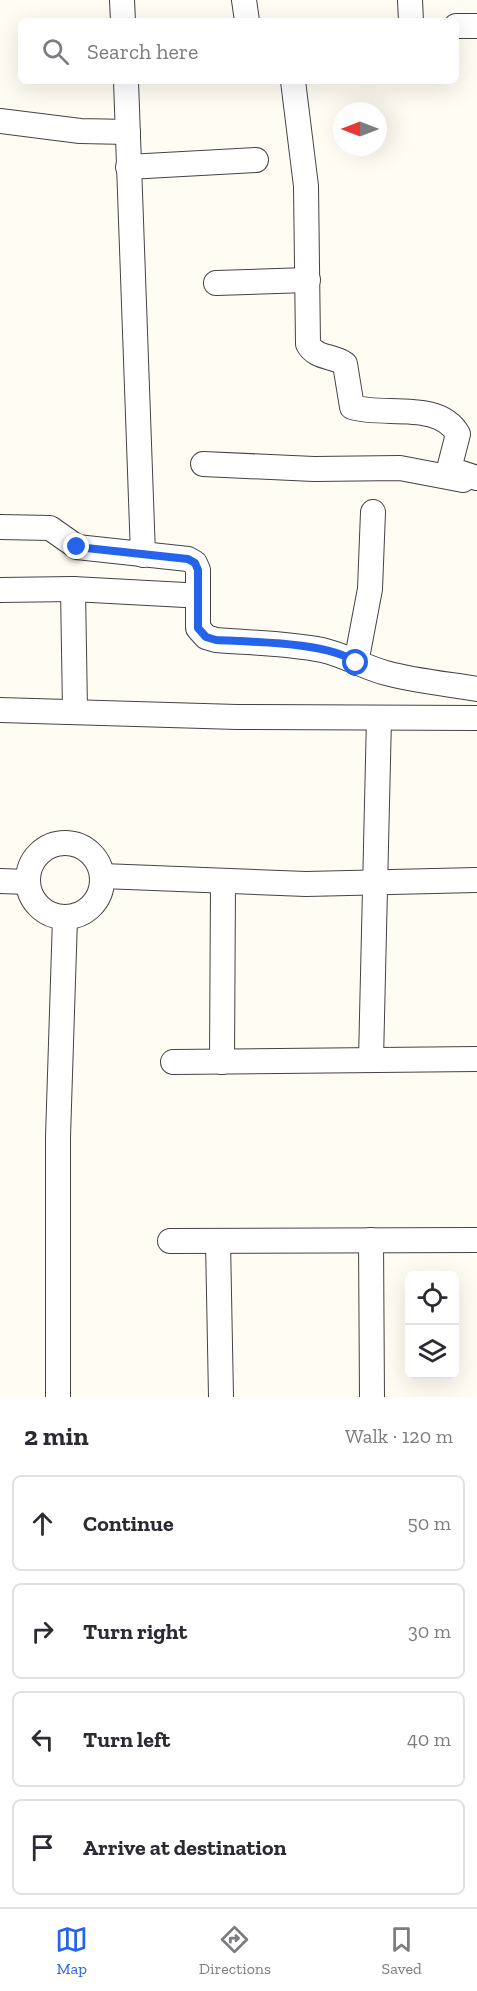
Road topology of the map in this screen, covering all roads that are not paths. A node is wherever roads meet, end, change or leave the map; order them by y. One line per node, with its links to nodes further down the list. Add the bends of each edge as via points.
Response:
1 (122, 0): 4 (street)
2 (244, 0): 5 (street)
3 (410, 0): 6 (street)
4 (123, 18)
5 (247, 18)
6 (411, 18)
7 (459, 26): 8 (street)
8 (477, 27)
9 (126, 84): 12 (street)
10 (292, 84): 15 (street, via 306,186)
11 (0, 121): 12 (street, via 80,131)
12 (128, 132): 14 (street)
13 (255, 160): 14 (street)
14 (128, 166): 22 (street)
15 (308, 280): 16 (street); 18 (street, via 308,344 317,354 345,364 352,407 428,415 442,421 458,434 449,469)
16 (216, 283)
17 (203, 464): 19 (street, via 314,470 400,468)
18 (477, 478)
19 (477, 483)
20 (373, 512): 26 (street, via 370,589)
21 (0, 526): 22 (street, via 50,528 77,547)
22 (143, 555): 26 (street, via 195,563 198,628 206,637 297,646 349,657)
23 (73, 589): 24 (street); 25 (street); 29 (street)
24 (0, 590)
25 (185, 595)
26 (356, 663): 27 (street, via 409,678)
27 (477, 689)
28 (0, 710): 29 (street)
29 (75, 710): 30 (street)
30 (379, 718): 31 (street); 36 (street)
31 (477, 718)
32 (102, 876): 35 (street, via 85,849 70,843 54,844 40,852 30,866); 37 (street); 38 (street, via 93,905 80,915)
33 (477, 880): 36 (street)
34 (0, 881): 35 (street)
35 (28, 882): 38 (street, via 39,907)
36 (377, 882): 37 (street); 40 (street)
37 (224, 883): 42 (street)
38 (65, 918): 47 (street, via 58,1137)
39 (477, 1059): 40 (street)
40 (371, 1060): 42 (street)
41 (173, 1062): 42 (street)
42 (222, 1062)
43 (371, 1240): 44 (street); 46 (street); 49 (street)
44 (477, 1240)
45 (170, 1241): 46 (street)
46 (218, 1242): 48 (street)
47 (58, 1397)
48 (221, 1397)
49 (372, 1397)

